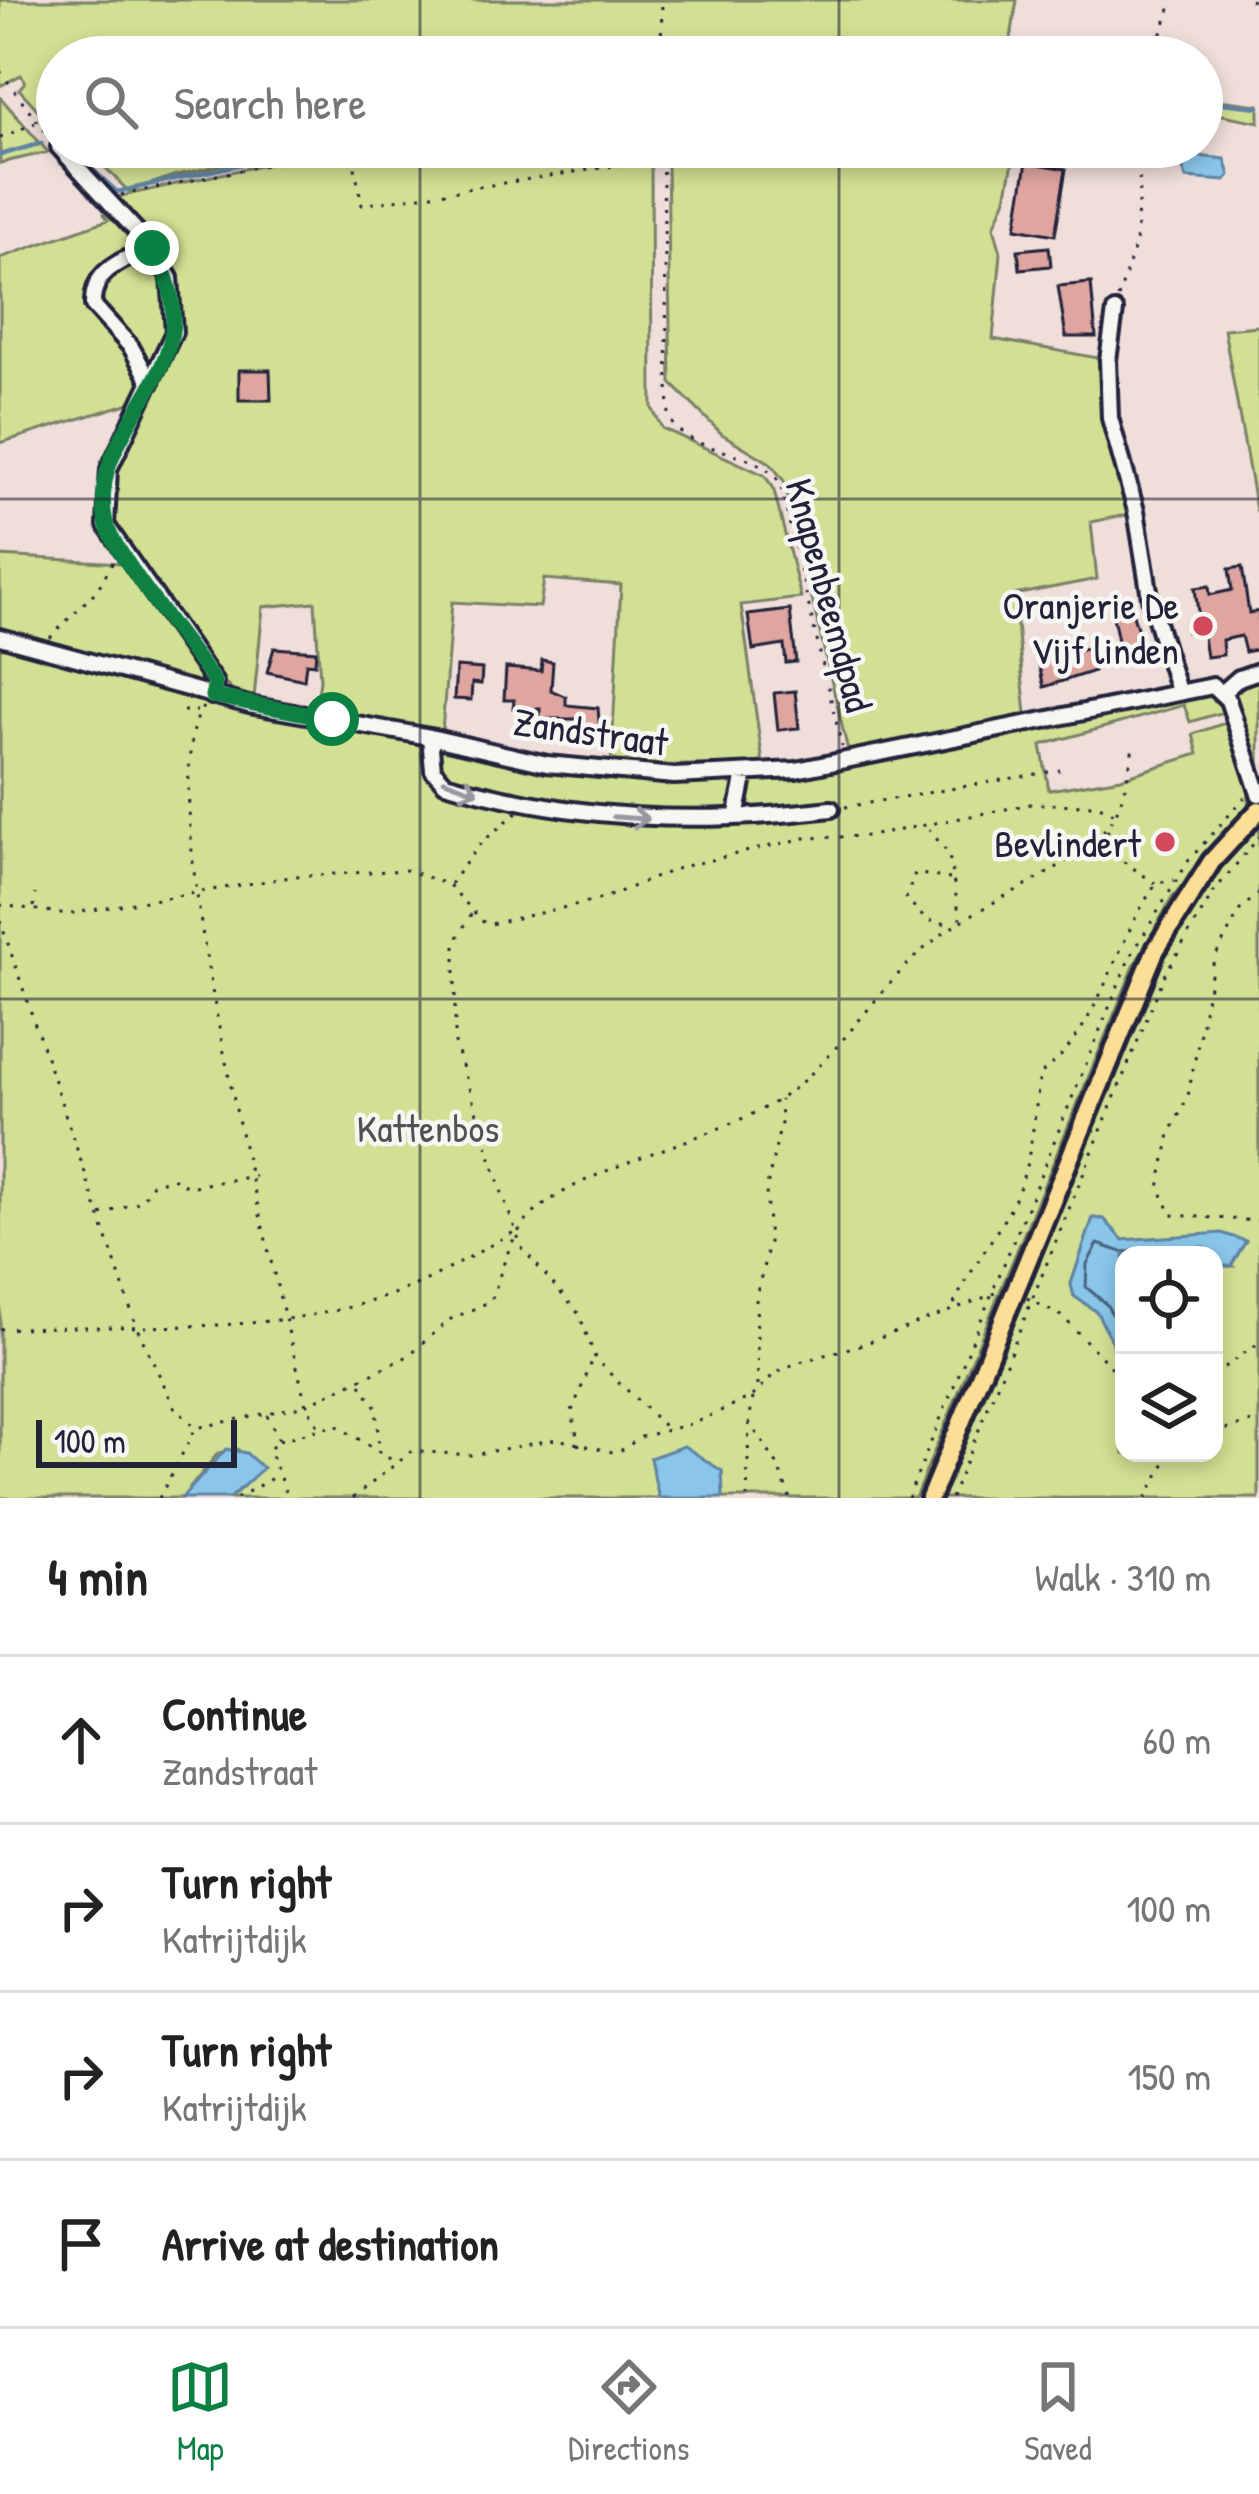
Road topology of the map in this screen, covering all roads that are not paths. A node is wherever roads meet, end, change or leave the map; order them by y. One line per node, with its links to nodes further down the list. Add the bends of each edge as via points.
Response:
1 (79, 168): 2 (street)
2 (152, 248): 4 (street, via 175,302 174,332); 4 (street, via 103,272 92,287 93,304)
3 (1115, 311): 7 (street, via 1110,418)
4 (152, 383): 9 (street, via 110,469 106,526 215,683)
5 (0, 637): 9 (street, Zandstraat)
6 (1259, 671): 8 (street)
7 (1178, 691): 8 (street, Zandstraat, via 1203,685); 11 (street, Zandstraat, via 845,761)
8 (1223, 692): 12 (street)
9 (212, 696): 10 (street, Zandstraat)
10 (430, 736): 11 (street, Zandstraat, via 604,773); 15 (street, one-way to 15, via 433,770 445,783 525,805 682,822)
11 (745, 773): 15 (street)
12 (1257, 790)
13 (831, 809): 15 (street)
14 (1259, 810): 16 (main road, via 1212,861 1155,951)
15 (736, 813)
16 (930, 1498)

